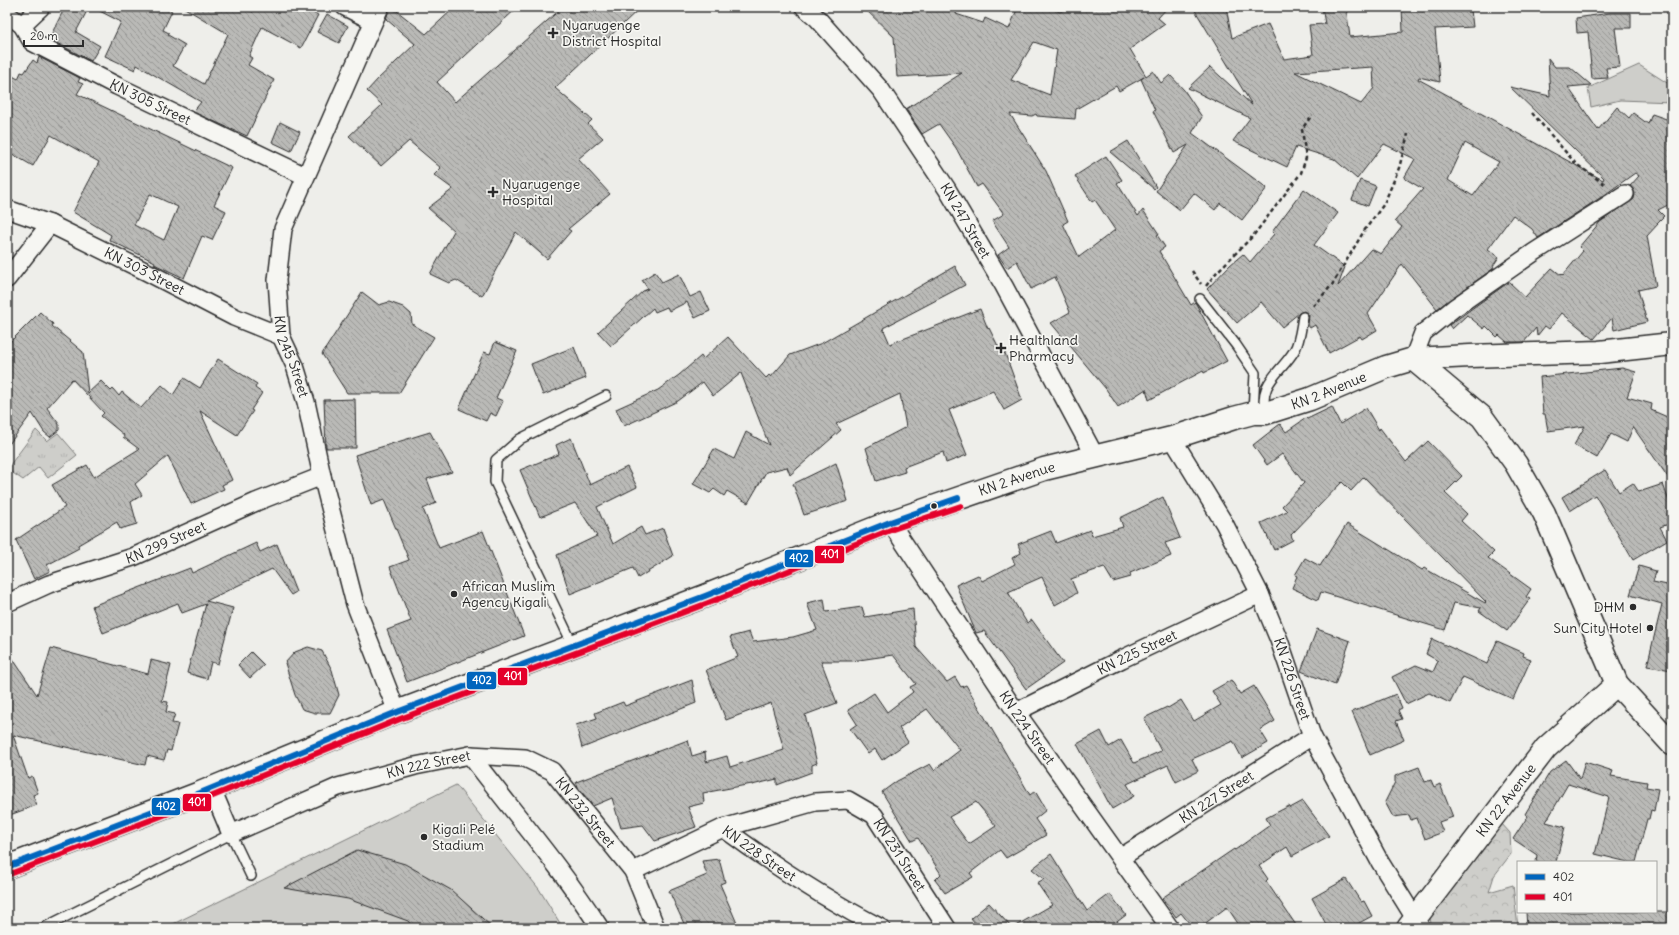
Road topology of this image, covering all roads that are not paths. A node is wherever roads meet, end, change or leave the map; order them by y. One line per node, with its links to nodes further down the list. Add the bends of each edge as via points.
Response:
1 (41, 7): 6 (street)
2 (345, 7): 5 (street)
3 (804, 7): 20 (street, KN 247 Street, via 818,19 881,90 947,189 1004,286)
4 (7, 14): 6 (street, KN 305 Street)
5 (376, 14): 7 (street, KN 245 Street)
6 (22, 25): 7 (street, KN 305 Street, via 32,42)
7 (305, 176): 14 (street, KN 245 Street, via 283,229 277,280)
8 (1626, 194): 16 (street, via 1533,253 1454,308 1423,333)
9 (7, 209): 10 (street, KN 303 Street)
10 (50, 224): 11 (street); 14 (street, KN 303 Street, via 234,317)
11 (7, 279)
12 (1200, 299): 18 (lane, via 1255,373)
13 (1303, 317): 18 (lane, via 1295,350 1266,387)
14 (281, 336): 21 (street, KN 245 Street, via 295,366 306,402)
15 (1672, 344): 16 (main road, KN 2 Avenue, via 1600,352)
16 (1413, 359): 18 (main road, KN 2 Avenue, via 1386,367 1310,399); 26 (main road, via 1482,417 1516,464 1544,513)
17 (606, 396): 25 (lane, via 520,439 496,460 496,482)
18 (1259, 413): 19 (main road, KN 2 Avenue)
19 (1172, 438): 20 (main road, KN 2 Avenue); 23 (street, KN 226 Street, via 1224,523)
20 (1095, 456): 22 (main road, KN 2 Avenue, via 1044,469)
21 (322, 476): 24 (street, KN 299 Street, via 256,502 133,557 49,584); 27 (street, KN 245 Street, via 355,604)
22 (890, 522): 25 (main road, KN 2 Avenue); 28 (street, KN 224 Street)
23 (1260, 594): 28 (street, KN 225 Street); 29 (street, KN 226 Street, via 1279,640)
24 (7, 603)
25 (573, 646): 27 (main road, KN 2 Avenue)
26 (1617, 684): 30 (main road); 39 (main road, KN 22 Avenue, via 1546,748)
27 (397, 712): 32 (main road, KN 2 Avenue)
28 (1016, 712): 35 (street, KN 224 Street)
29 (1312, 736): 35 (street, KN 227 Street); 39 (street, KN 226 Street)
30 (1672, 744)
31 (470, 755): 34 (street, KN 222 Street, via 415,766 338,787); 37 (street, KN 232 Street, via 525,758 552,771); 41 (street, KN 222 Street, via 576,891)
32 (212, 788): 34 (street); 36 (main road, KN 2 Avenue)
33 (723, 828): 37 (street, KN 228 Street); 43 (street, KN 228 Street, via 802,883); 44 (street, KN 231 Street, via 815,802 848,800 874,815)
34 (231, 834): 38 (lane); 40 (lane)
35 (1120, 858): 45 (street, KN 224 Street)
36 (7, 867)
37 (633, 871): 42 (street, KN 232 Street)
38 (252, 876)
39 (1414, 925)
40 (43, 928)
41 (600, 928)
42 (656, 928)
43 (881, 928)
44 (948, 928)
45 (1170, 928)

